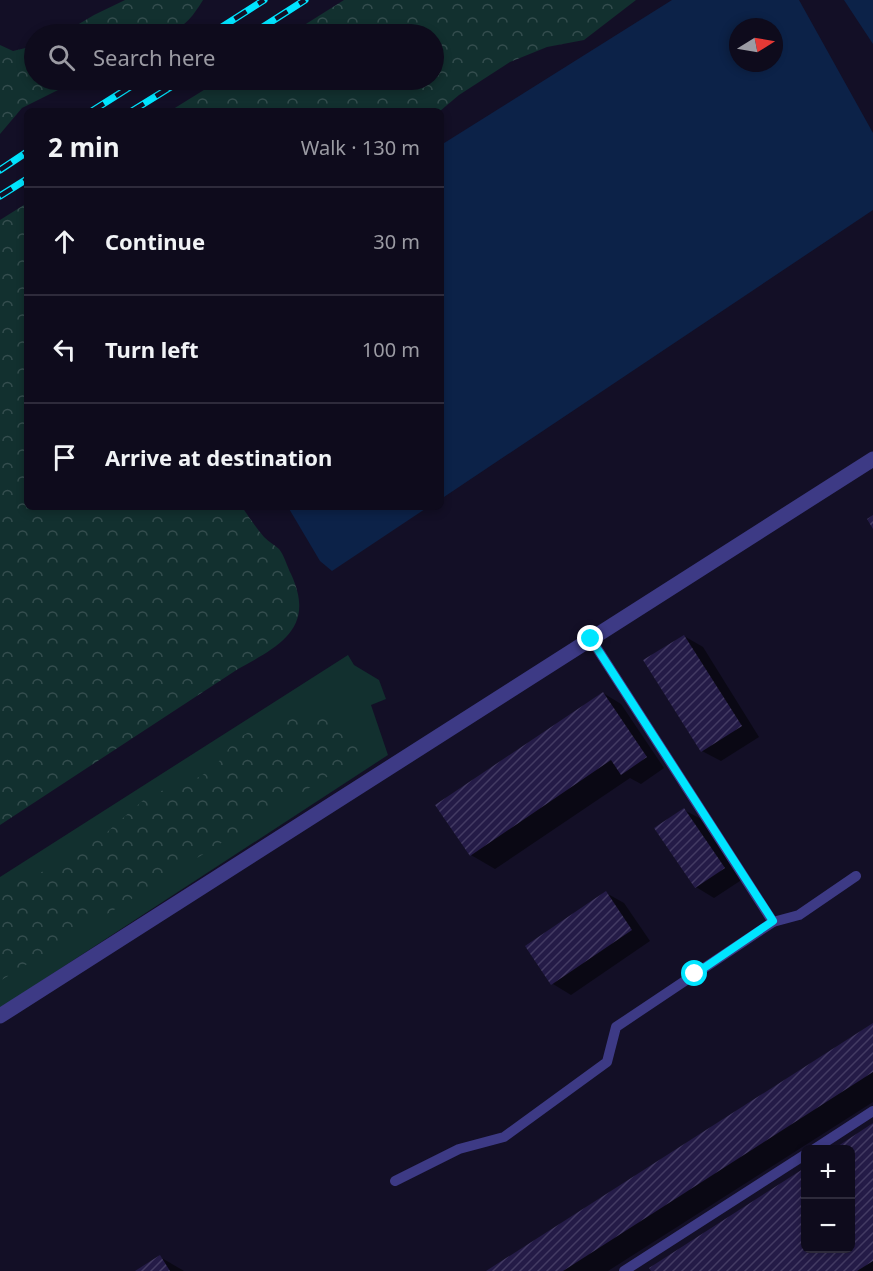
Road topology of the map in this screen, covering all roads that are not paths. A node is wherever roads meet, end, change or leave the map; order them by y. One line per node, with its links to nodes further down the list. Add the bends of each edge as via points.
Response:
1 (873, 459): 2 (street)
2 (591, 639): 4 (lane); 5 (street)
3 (856, 876): 4 (lane, via 798,915)
4 (773, 921): 9 (lane, via 616,1027 607,1062 504,1137 459,1149)
5 (0, 1016)
6 (873, 1111): 7 (lane)
7 (819, 1145)
8 (801, 1157): 10 (lane)
9 (395, 1181)
10 (624, 1271)

